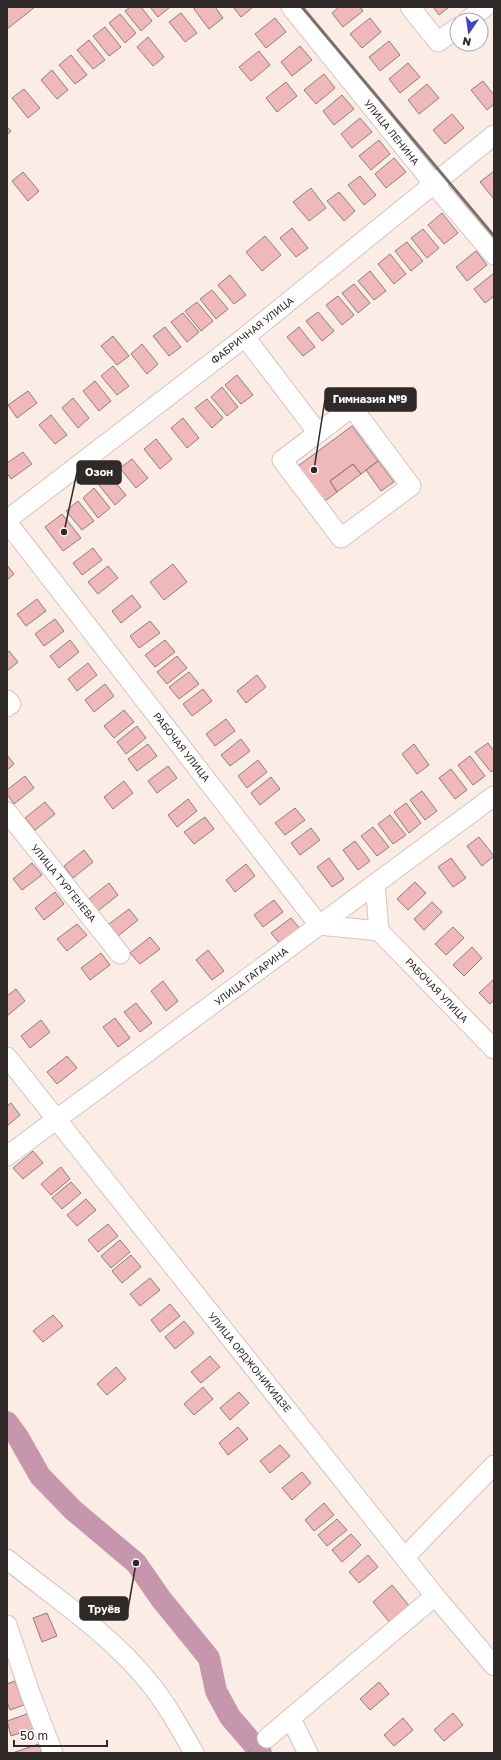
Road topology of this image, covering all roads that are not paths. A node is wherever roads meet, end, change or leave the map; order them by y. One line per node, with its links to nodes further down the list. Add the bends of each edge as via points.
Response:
1 (291, 7): 7 (street, УЛИЦА ЛЕНИНА)
2 (410, 7): 5 (street, via 438,42)
3 (486, 7): 4 (street)
4 (494, 17)
5 (449, 34)
6 (494, 135): 7 (street, ФАБРИЧНАЯ УЛИЦА)
7 (434, 183): 8 (street, УЛИЦА ЛЕНИНА); 9 (street, ФАБРИЧНАЯ УЛИЦА)
8 (494, 255)
9 (245, 336): 10 (street); 11 (street, ФАБРИЧНАЯ УЛИЦА)
10 (318, 433): 10 (street, via 352,407 411,486 341,538 282,460)
11 (7, 521): 17 (street, РАБОЧАЯ УЛИЦА)
12 (7, 700): 13 (street, via 11,704)
13 (7, 707)
14 (494, 796): 16 (street, УЛИЦА ГАГАРИНА)
15 (7, 812): 19 (street, УЛИЦА ТУРГЕНЕВА)
16 (375, 884): 17 (street, УЛИЦА ГАГАРИНА); 18 (street)
17 (319, 925): 18 (street); 22 (street, УЛИЦА ГАГАРИНА)
18 (379, 931): 20 (street, РАБОЧАЯ УЛИЦА)
19 (120, 954)
20 (494, 1049)
21 (7, 1057): 22 (street, УЛИЦА ОРДЖОНИКИДЗЕ)
22 (56, 1120): 23 (street, УЛИЦА ГАГАРИНА); 25 (street, УЛИЦА ОРДЖОНИКИДЗЕ)
23 (7, 1156)
24 (490, 1477): 25 (street)
25 (405, 1557): 27 (street, УЛИЦА ОРДЖОНИКИДЗЕ)
26 (7, 1559): 33 (street, via 112,1643 148,1680 175,1719)
27 (435, 1596): 29 (street, УЛИЦА ОРДЖОНИКИДЗЕ); 30 (street)
28 (7, 1625): 32 (street)
29 (494, 1666)
30 (291, 1719): 31 (street); 34 (street)
31 (267, 1738)
32 (53, 1753)
33 (194, 1753)
34 (308, 1753)

